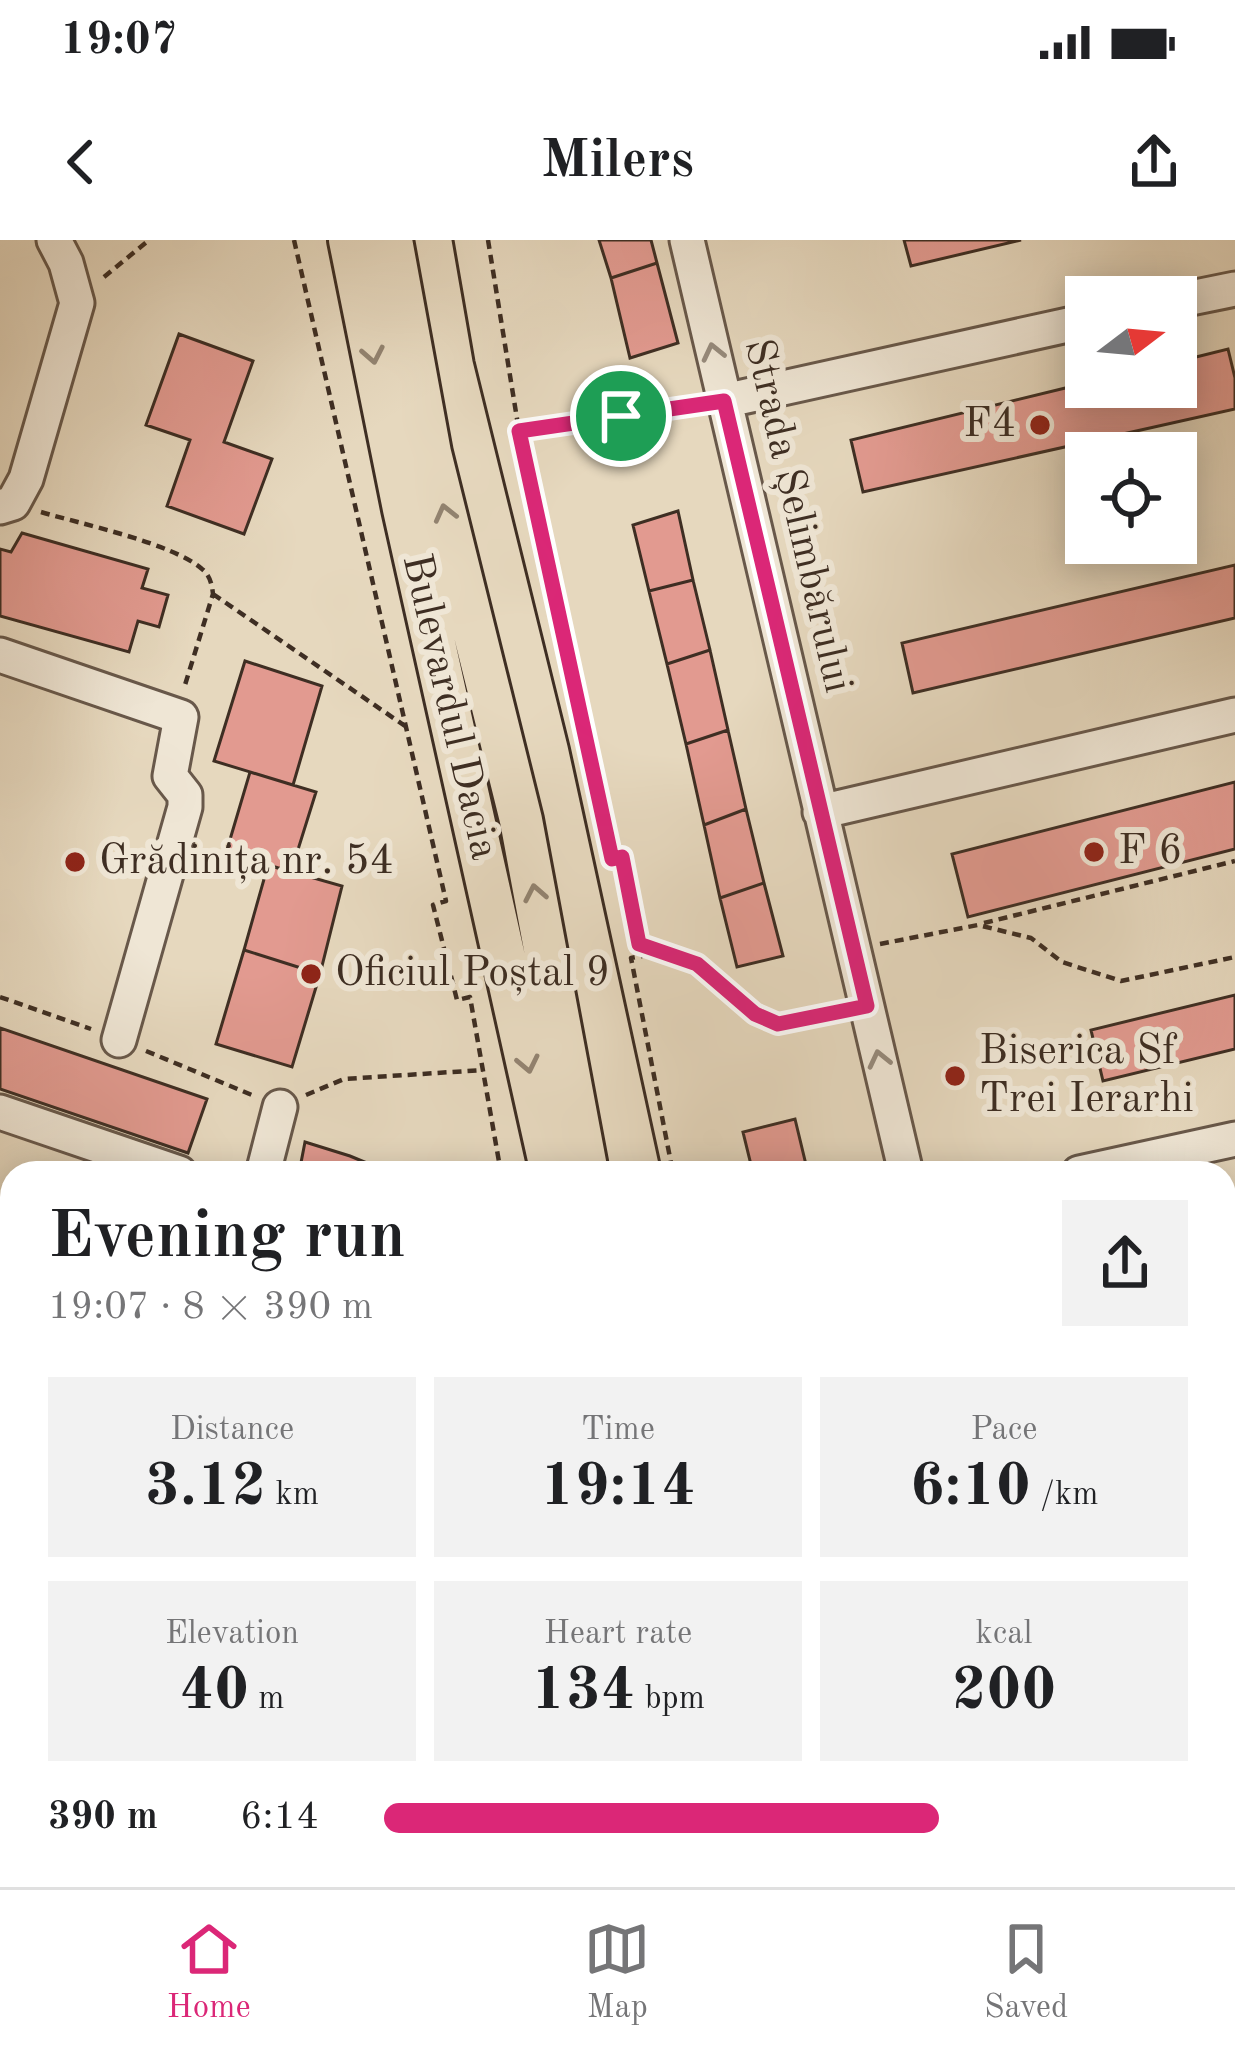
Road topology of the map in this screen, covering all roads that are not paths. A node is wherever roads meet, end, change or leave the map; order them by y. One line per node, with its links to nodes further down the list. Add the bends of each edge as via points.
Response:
1 (54, 240): 9 (street, via 77,303 26,479)
2 (346, 240): 19 (main road, Bulevardul Dacia, one-way to 19)
3 (391, 240): 20 (main road, Bulevardul Dacia, one-way to 3, via 521,820 430,453)
4 (687, 240): 8 (street, Strada Șelimbărului, one-way to 4)
5 (1235, 289): 6 (street)
6 (1197, 297)
7 (1065, 326): 8 (street)
8 (724, 401): 12 (street, Strada Șelimbărului)
9 (6, 505)
10 (0, 655): 13 (street, via 176,713 181,724 170,776 185,807)
11 (1235, 715): 12 (street)
12 (820, 812): 21 (street, Strada Șelimbărului, one-way to 12)
13 (119, 1040)
14 (280, 1107): 18 (street)
15 (0, 1112): 17 (street)
16 (1235, 1139): 22 (street)
17 (144, 1161)
18 (266, 1161)
19 (548, 1161)
20 (585, 1161)
21 (903, 1161)
22 (1134, 1161)

